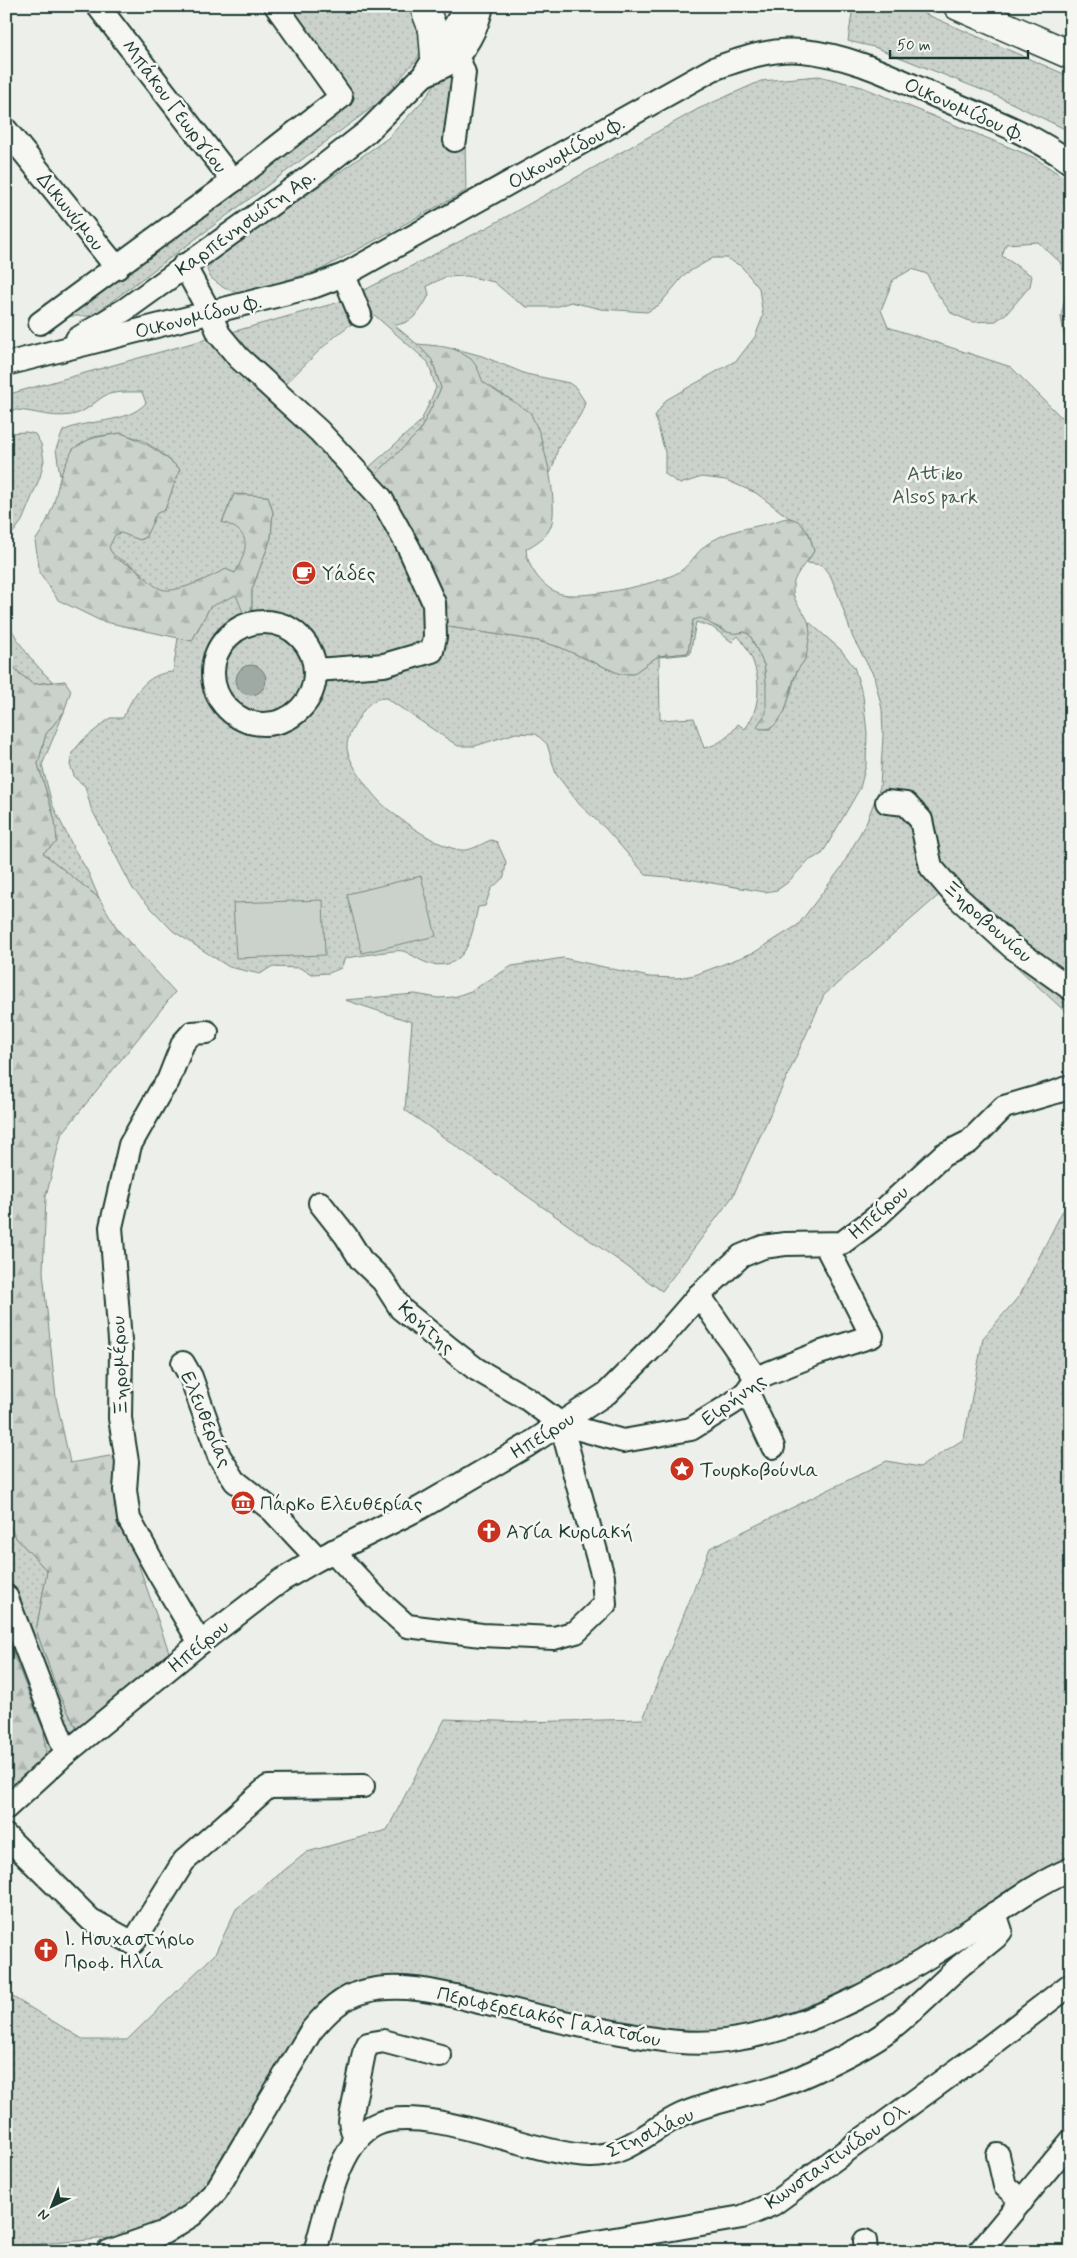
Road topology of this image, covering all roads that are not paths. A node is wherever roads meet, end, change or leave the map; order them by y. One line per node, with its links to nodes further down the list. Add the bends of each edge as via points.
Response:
1 (98, 6): 12 (street, Μπάκου Γεωργίου)
2 (276, 6): 12 (street, Καρπενησιώτη Αρ., via 341,97)
3 (424, 6): 8 (main road, via 433,30)
4 (468, 6): 8 (street, Καρπενησιώτη Αρ.)
5 (482, 6): 8 (street, Καρπενησιώτη Αρ., via 480,17 463,48)
6 (958, 6): 7 (main road)
7 (1071, 55)
8 (438, 63): 10 (street, via 462,65 464,73); 13 (street, Καρπενησιώτη Αρ., via 367,132)
9 (6, 130): 14 (street, Δικωνύμου)
10 (455, 140)
11 (1071, 163): 15 (street, Οικονομίδου Φ., via 1020,132 856,62 801,51 755,54 713,69)
12 (233, 181): 14 (street, Καρπενησιώτη Αρ.)
13 (184, 265): 16 (street); 19 (street, Καρπενησιώτη Αρ., via 107,322)
14 (116, 268): 18 (street, Καρπενησιώτη Αρ.)
15 (344, 275): 16 (street, Οικονομίδου Φ.); 17 (street)
16 (210, 313): 19 (street, Οικονομίδου Φ.); 21 (street, via 219,334 238,358 323,436 381,498 434,603 436,637 432,651 384,665)
17 (360, 315)
18 (40, 323)
19 (54, 352): 20 (street)
20 (6, 364)
21 (316, 670): 21 (street, via 314,687 307,703 295,715 279,723 262,724 245,721 230,712 214,683 213,666 218,650 241,627 257,622 274,622 290,628 303,639 312,653)
22 (887, 802): 23 (street, Ξηροβουνίου, via 906,804 921,820 931,868 955,895 1012,947)
23 (1071, 989)
24 (207, 1032): 35 (street, Ξηρομέρου, via 192,1033 183,1043 168,1082 130,1145 111,1227 121,1353 120,1418 127,1462 125,1490 129,1519)
25 (1071, 1086): 27 (street, Ηπείρου, via 1004,1107 969,1142 943,1155 874,1219 842,1243)
26 (320, 1203): 31 (street, Κρήτης, via 361,1260 383,1280 401,1309 476,1369 526,1398)
27 (825, 1244): 28 (street, Ηπείρου, via 763,1247 741,1256); 30 (street, Ειρήνης, via 872,1336 819,1353)
28 (699, 1295): 30 (street); 31 (street, Ηπείρου, via 608,1393)
29 (183, 1363): 33 (street, Ελευθερίας, via 192,1377 220,1456 234,1481)
30 (752, 1384): 31 (street, Ειρήνης, via 733,1403 691,1429 623,1440); 32 (street)
31 (561, 1424): 33 (street, Ηπείρου, via 420,1508); 33 (street, Ελευθερίας, via 603,1577 605,1604 576,1632 554,1638 482,1635 407,1626)
32 (773, 1447)
33 (326, 1555): 35 (street, Ηπείρου, via 282,1580)
34 (6, 1596): 36 (street)
35 (200, 1643): 36 (street, Ηπείρου)
36 (66, 1753): 38 (street, Ηπείρου)
37 (363, 1786): 39 (street, via 268,1787 184,1861 133,1943 92,1920)
38 (6, 1808)
39 (6, 1836)
40 (1071, 1869): 41 (street, Περιφερειακός Γαλατσίου, via 1049,1878)
41 (995, 1914): 44 (street, Στησιλάου, via 1001,1931 996,1937 888,2030 862,2047 778,2086 681,2115 617,2150 594,2156 576,2155 448,2124 408,2119 377,2124); 48 (street, Περιφερειακός Γαλατσίου, via 904,1974 818,2017 783,2029 724,2042 692,2043 640,2037 418,1989 389,1987 364,1991 342,2000 311,2031 216,2191 192,2215 165,2232)
42 (1071, 1984): 50 (street, Κωνσταντινίδου Ολ., via 773,2204 742,2217)
43 (440, 2056): 44 (street, via 383,2041 368,2044 350,2122)
44 (355, 2141): 49 (street, Στησιλάου, via 341,2167)
45 (1071, 2141): 47 (street)
46 (998, 2154): 47 (street, via 1005,2186)
47 (1022, 2200): 51 (street)
48 (108, 2252)
49 (315, 2252)
50 (539, 2252)
51 (980, 2252)

